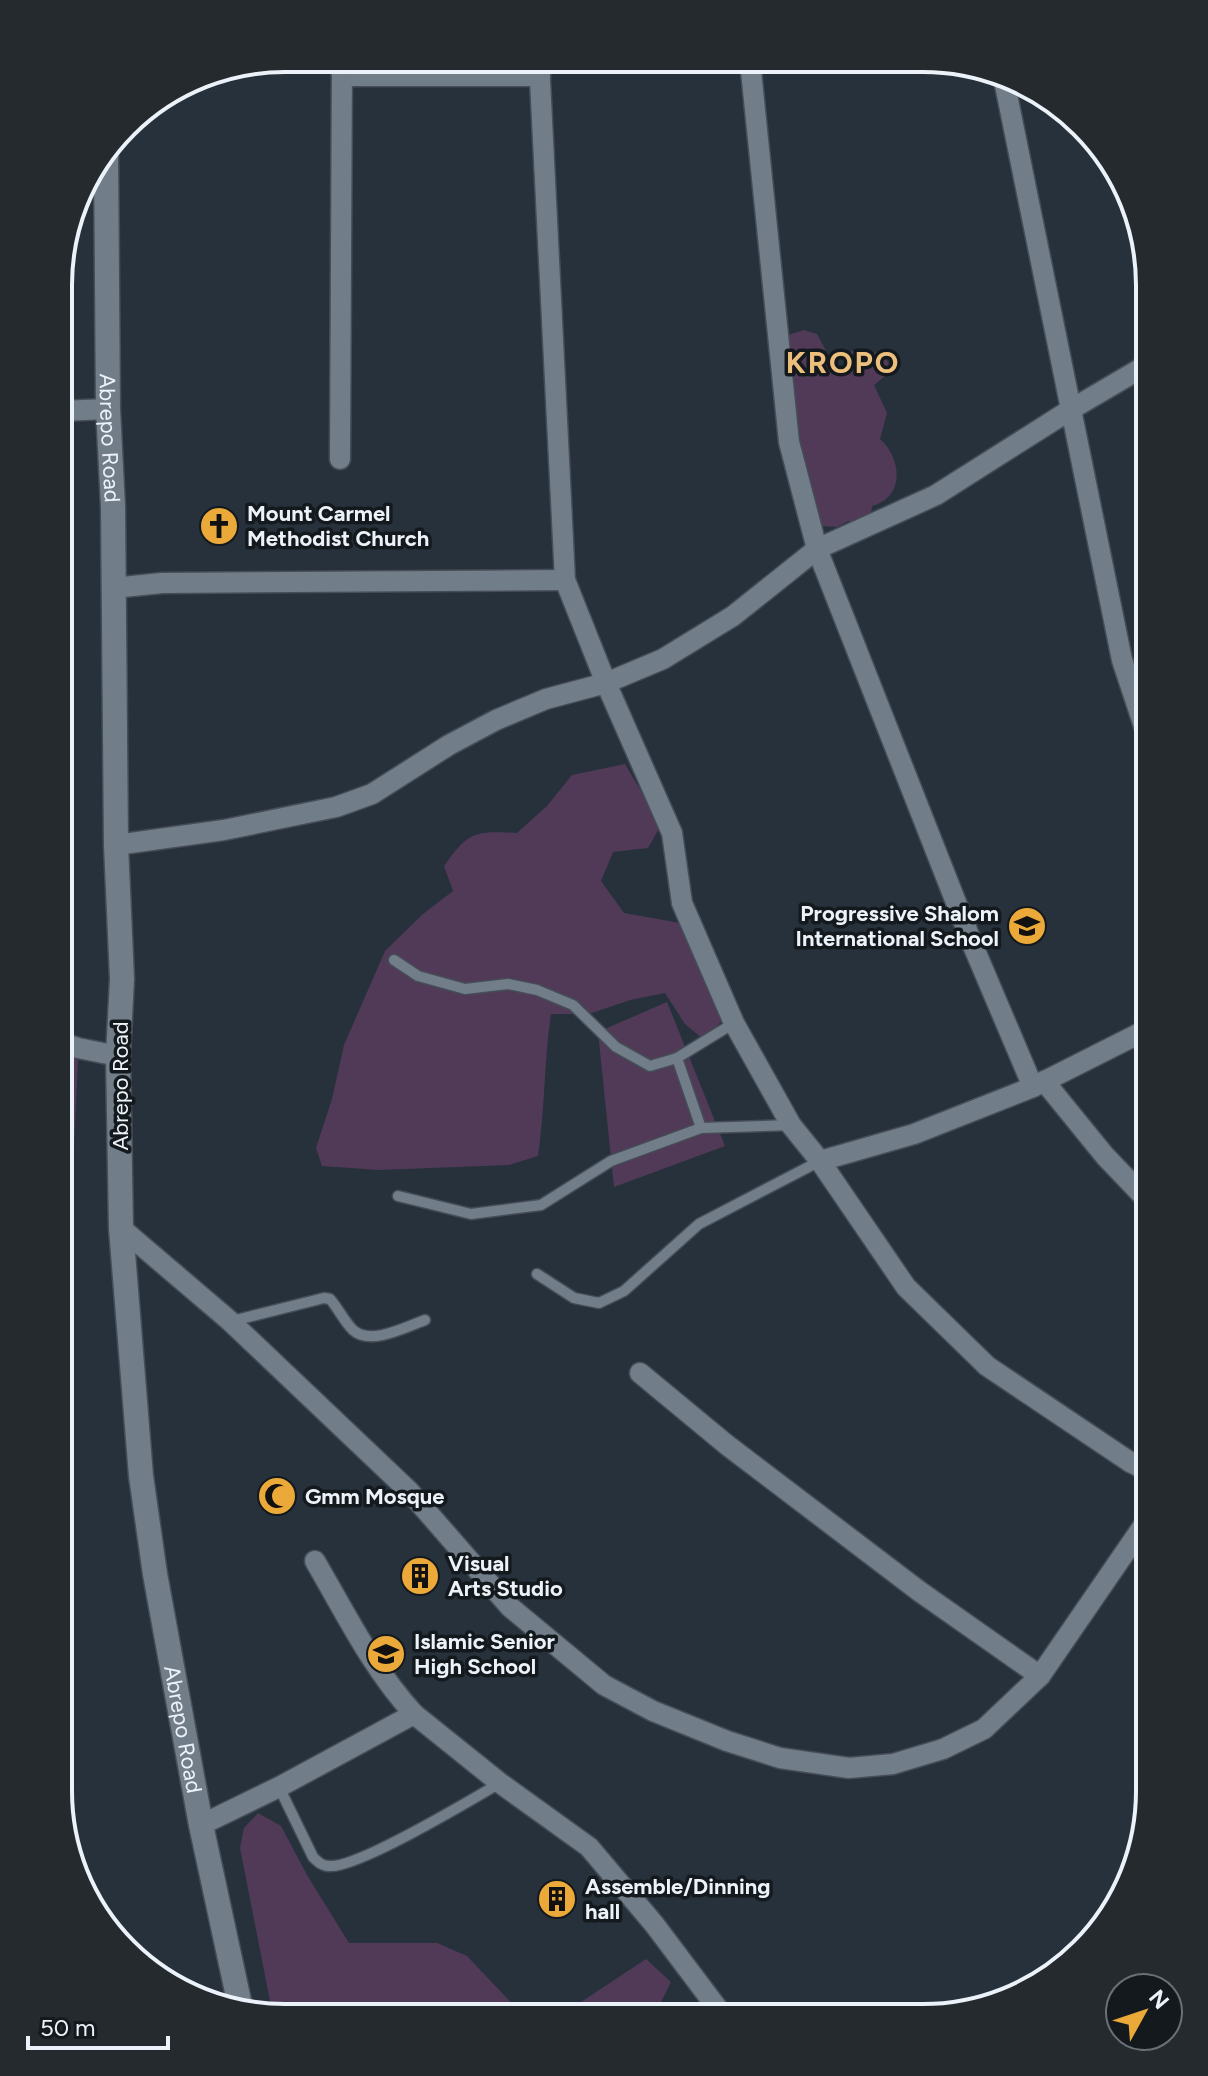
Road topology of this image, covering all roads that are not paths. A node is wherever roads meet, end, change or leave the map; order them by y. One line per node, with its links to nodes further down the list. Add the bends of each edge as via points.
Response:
1 (342, 72): 10 (street)
2 (540, 72): 12 (street)
3 (751, 72): 11 (street, via 789,442)
4 (1006, 89): 9 (street)
5 (103, 175): 7 (main road, Abrepo Road)
6 (1136, 371): 9 (street)
7 (108, 409): 8 (street); 13 (main road, Abrepo Road)
8 (72, 410)
9 (1070, 410): 11 (street, via 936,495); 15 (street, via 1122,660)
10 (340, 459)
11 (817, 549): 14 (street, via 733,616 663,659); 23 (street, via 974,948)
12 (565, 580): 13 (street, via 162,583); 14 (street)
13 (113, 588): 16 (main road, Abrepo Road)
14 (606, 683): 16 (street, via 496,720 372,794 336,807); 18 (street, via 672,833 682,903)
15 (1136, 702)
16 (116, 845): 21 (main road, Abrepo Road, via 122,979)
17 (394, 960): 22 (lane, via 418,976 465,989 508,984 537,990 573,1005 616,1047 650,1066)
18 (734, 1023): 22 (lane); 24 (street)
19 (1136, 1035): 23 (street)
20 (72, 1046): 21 (street)
21 (118, 1056): 29 (main road, Abrepo Road)
22 (677, 1058): 25 (lane)
23 (1039, 1084): 26 (street, via 914,1134); 27 (street)
24 (791, 1125): 25 (lane); 26 (street)
25 (701, 1128): 28 (lane, via 611,1161 541,1205 471,1214)
26 (820, 1161): 30 (lane, via 699,1224 624,1291 599,1303 574,1298); 34 (street, via 906,1287 987,1366)
27 (1136, 1188)
28 (398, 1196)
29 (121, 1228): 32 (street); 41 (main road, Abrepo Road, via 141,1476)
30 (537, 1274)
31 (425, 1320): 32 (lane, via 393,1332 361,1335 324,1298)
32 (230, 1321): 37 (street, via 409,1491 510,1607 604,1685 653,1711 780,1758 849,1768 893,1764 943,1749 984,1729)
33 (640, 1373): 37 (street, via 895,1573)
34 (1136, 1465)
35 (1136, 1536): 37 (street)
36 (315, 1561): 38 (street, via 368,1656)
37 (1040, 1676)
38 (414, 1714): 39 (street); 40 (street)
39 (500, 1783): 40 (lane, via 423,1828 332,1867 313,1857); 43 (street, via 589,1847)
40 (279, 1787): 41 (street)
41 (201, 1825): 42 (main road, Abrepo Road)
42 (239, 1999)
43 (714, 2004)

